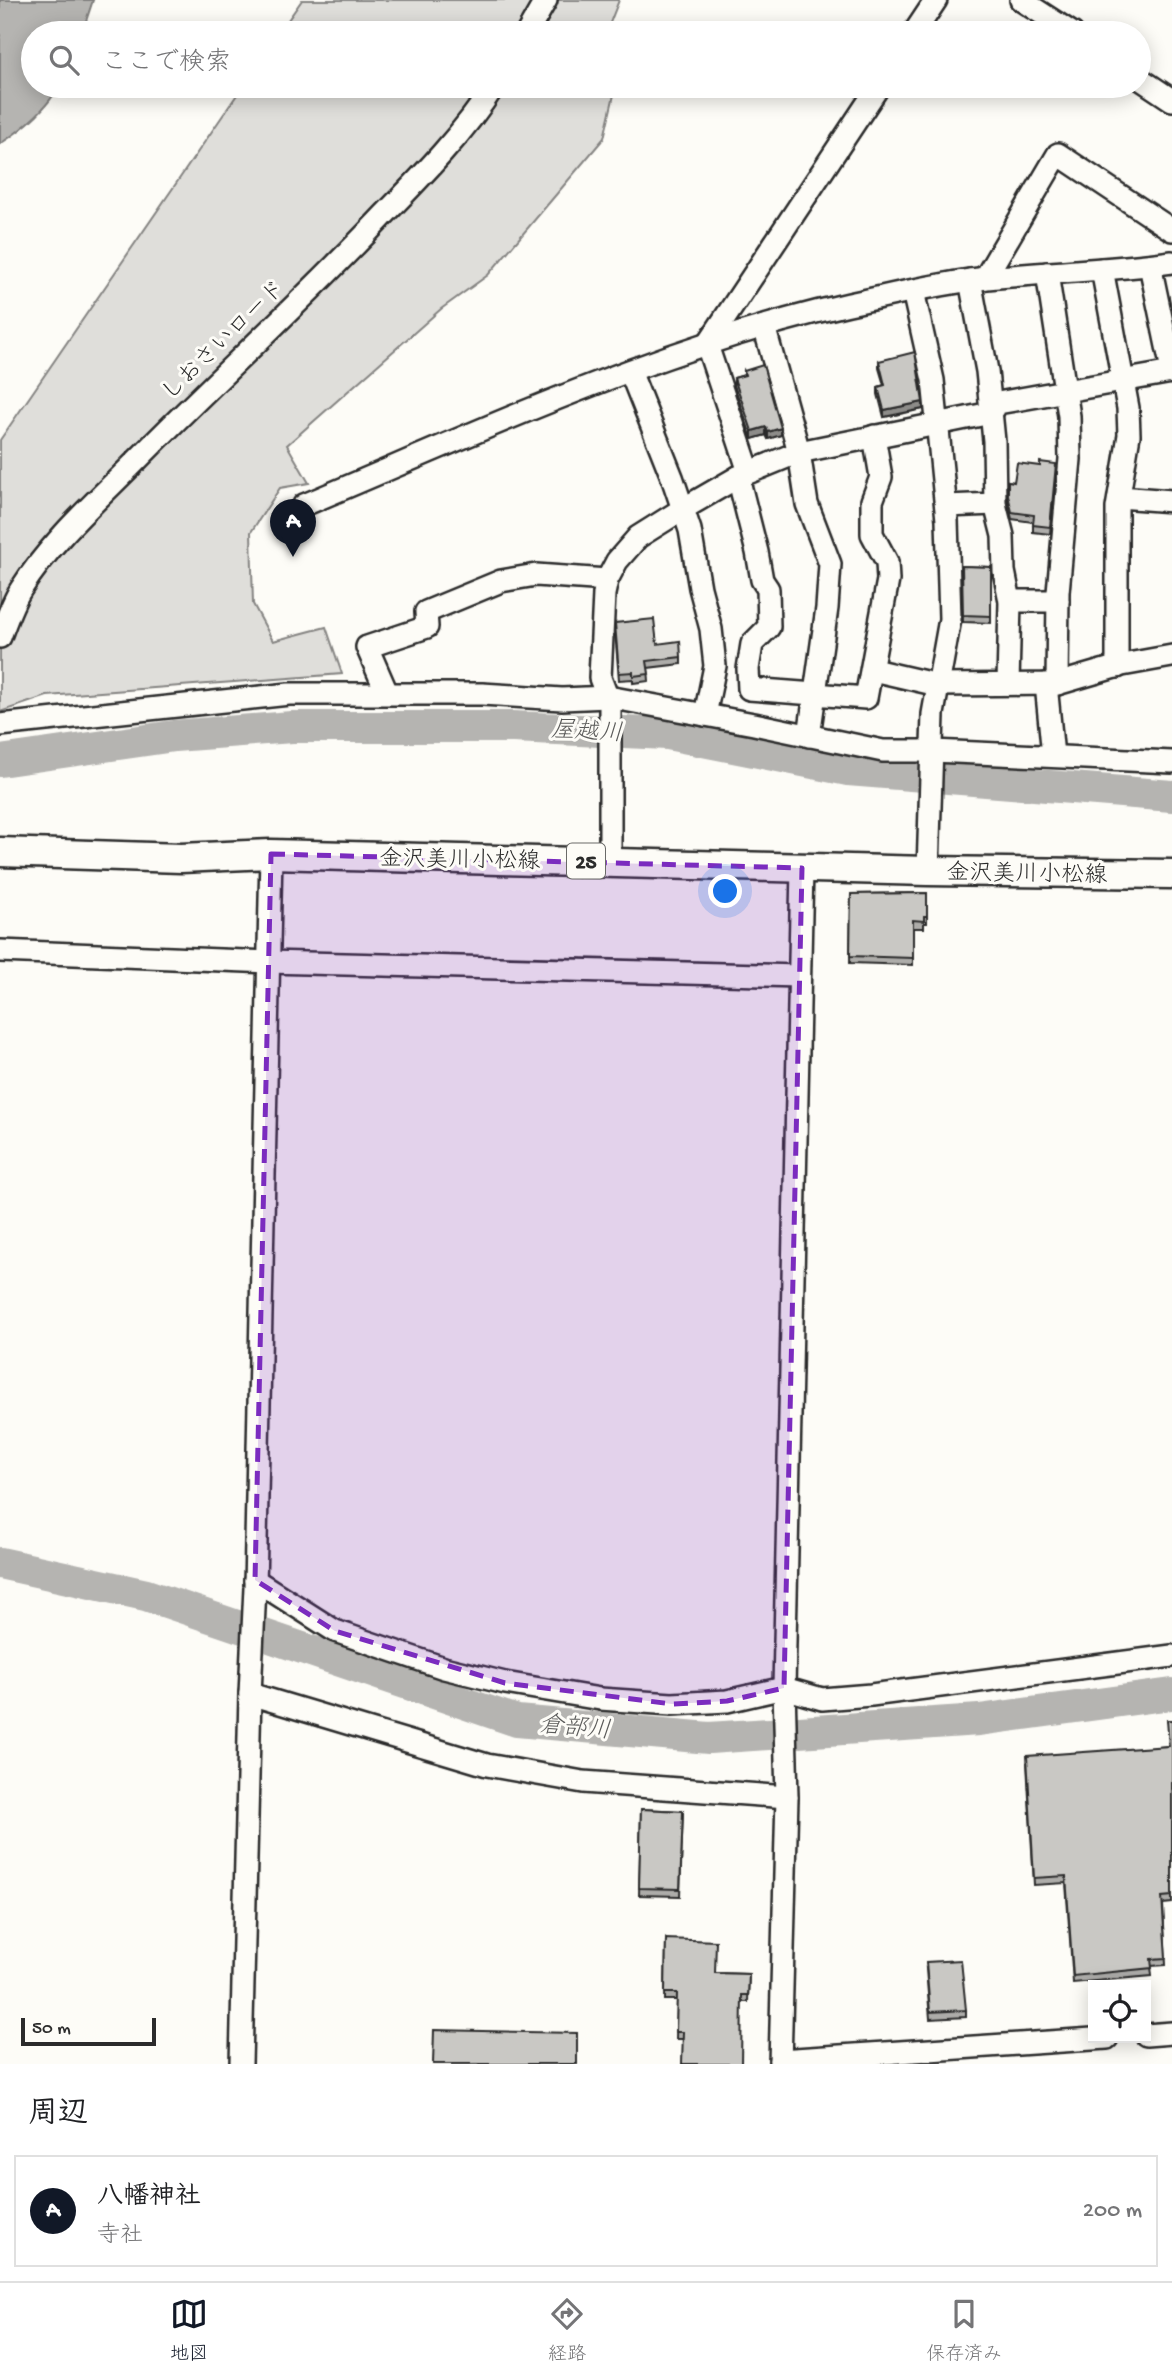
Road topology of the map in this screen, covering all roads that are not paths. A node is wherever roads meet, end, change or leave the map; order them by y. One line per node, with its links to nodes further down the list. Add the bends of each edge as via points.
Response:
1 (547, 0): 4 (street)
2 (936, 0): 5 (street)
3 (1021, 0): 6 (street)
4 (534, 21)
5 (922, 21)
6 (1053, 21)
7 (1151, 86): 10 (street)
8 (487, 98): 38 (street, しおさいロード, via 376,224 77,520 20,591)
9 (871, 98): 19 (street)
10 (1172, 100)
11 (1172, 230): 16 (street, via 1058,154)
12 (1172, 262): 13 (street)
13 (1150, 265): 14 (street); 21 (street)
14 (1102, 269): 15 (street); 22 (street)
15 (1047, 273): 16 (street); 23 (street)
16 (978, 279): 17 (street); 24 (street)
17 (913, 291): 18 (street); 25 (street, via 933,380)
18 (764, 326): 19 (street); 27 (street)
19 (707, 345): 20 (street); 28 (street)
20 (630, 371): 32 (street); 34 (street)
21 (1172, 371): 22 (street)
22 (1123, 380): 23 (street); 29 (street, via 1129,435)
23 (1065, 391): 24 (street, via 998,403); 37 (street, via 1070,460)
24 (991, 413): 25 (street); 31 (street)
25 (937, 423): 26 (street); 33 (street)
26 (874, 436): 27 (street); 41 (street, via 881,477 872,501 872,534 887,562 888,580)
27 (799, 452): 28 (street); 46 (street, via 807,504 830,565)
28 (744, 475): 34 (street); 46 (street, via 762,580 768,589 769,626 752,644 749,689)
29 (1119, 496): 30 (street); 40 (street)
30 (1172, 501)
31 (995, 504): 33 (street); 36 (street)
32 (304, 505)
33 (946, 506): 44 (street, via 950,619)
34 (682, 509): 35 (street, via 638,537); 48 (street, via 711,629 715,666)
35 (607, 580): 45 (street, via 536,575 500,581 426,612 427,627 367,648); 47 (street, via 600,678)
36 (1010, 601): 37 (street); 42 (street)
37 (1058, 601): 43 (street)
38 (0, 637)
39 (1172, 656): 40 (street)
40 (1117, 667): 43 (street)
41 (873, 670): 44 (street); 46 (street, via 866,698)
42 (1008, 684): 43 (street); 44 (street)
43 (1052, 684): 52 (street)
44 (938, 685): 51 (street)
45 (387, 693): 47 (street); 49 (street, via 289,694)
46 (814, 694): 50 (street)
47 (609, 700): 48 (street); 56 (street)
48 (705, 715): 50 (street)
49 (0, 725)
50 (809, 736): 51 (street)
51 (932, 756): 52 (street); 58 (street)
52 (1053, 757): 53 (street)
53 (1172, 762)
54 (0, 852): 55 (main road, 金沢美川小松線 / 25, via 181,858)
55 (271, 854): 56 (main road, 金沢美川小松線 / 25); 61 (street)
56 (610, 861): 57 (main road, 金沢美川小松線 / 25)
57 (802, 868): 58 (main road, 金沢美川小松線 / 25); 62 (street)
58 (928, 871): 59 (main road, 金沢美川小松線 / 25)
59 (1172, 874)
60 (0, 951): 61 (street)
61 (268, 962): 62 (street); 63 (street)
62 (799, 976): 66 (street)
63 (255, 1583): 65 (street); 66 (street, via 335,1631 505,1683 600,1699 672,1704)
64 (1172, 1656): 66 (street, via 871,1696 822,1699)
65 (251, 1683): 67 (street, via 487,1765 583,1782); 72 (street)
66 (784, 1695): 67 (street)
67 (787, 1791): 71 (street)
68 (1172, 2033): 69 (street)
69 (1151, 2035)
70 (1088, 2039): 71 (street)
71 (780, 2062)
72 (241, 2064)

